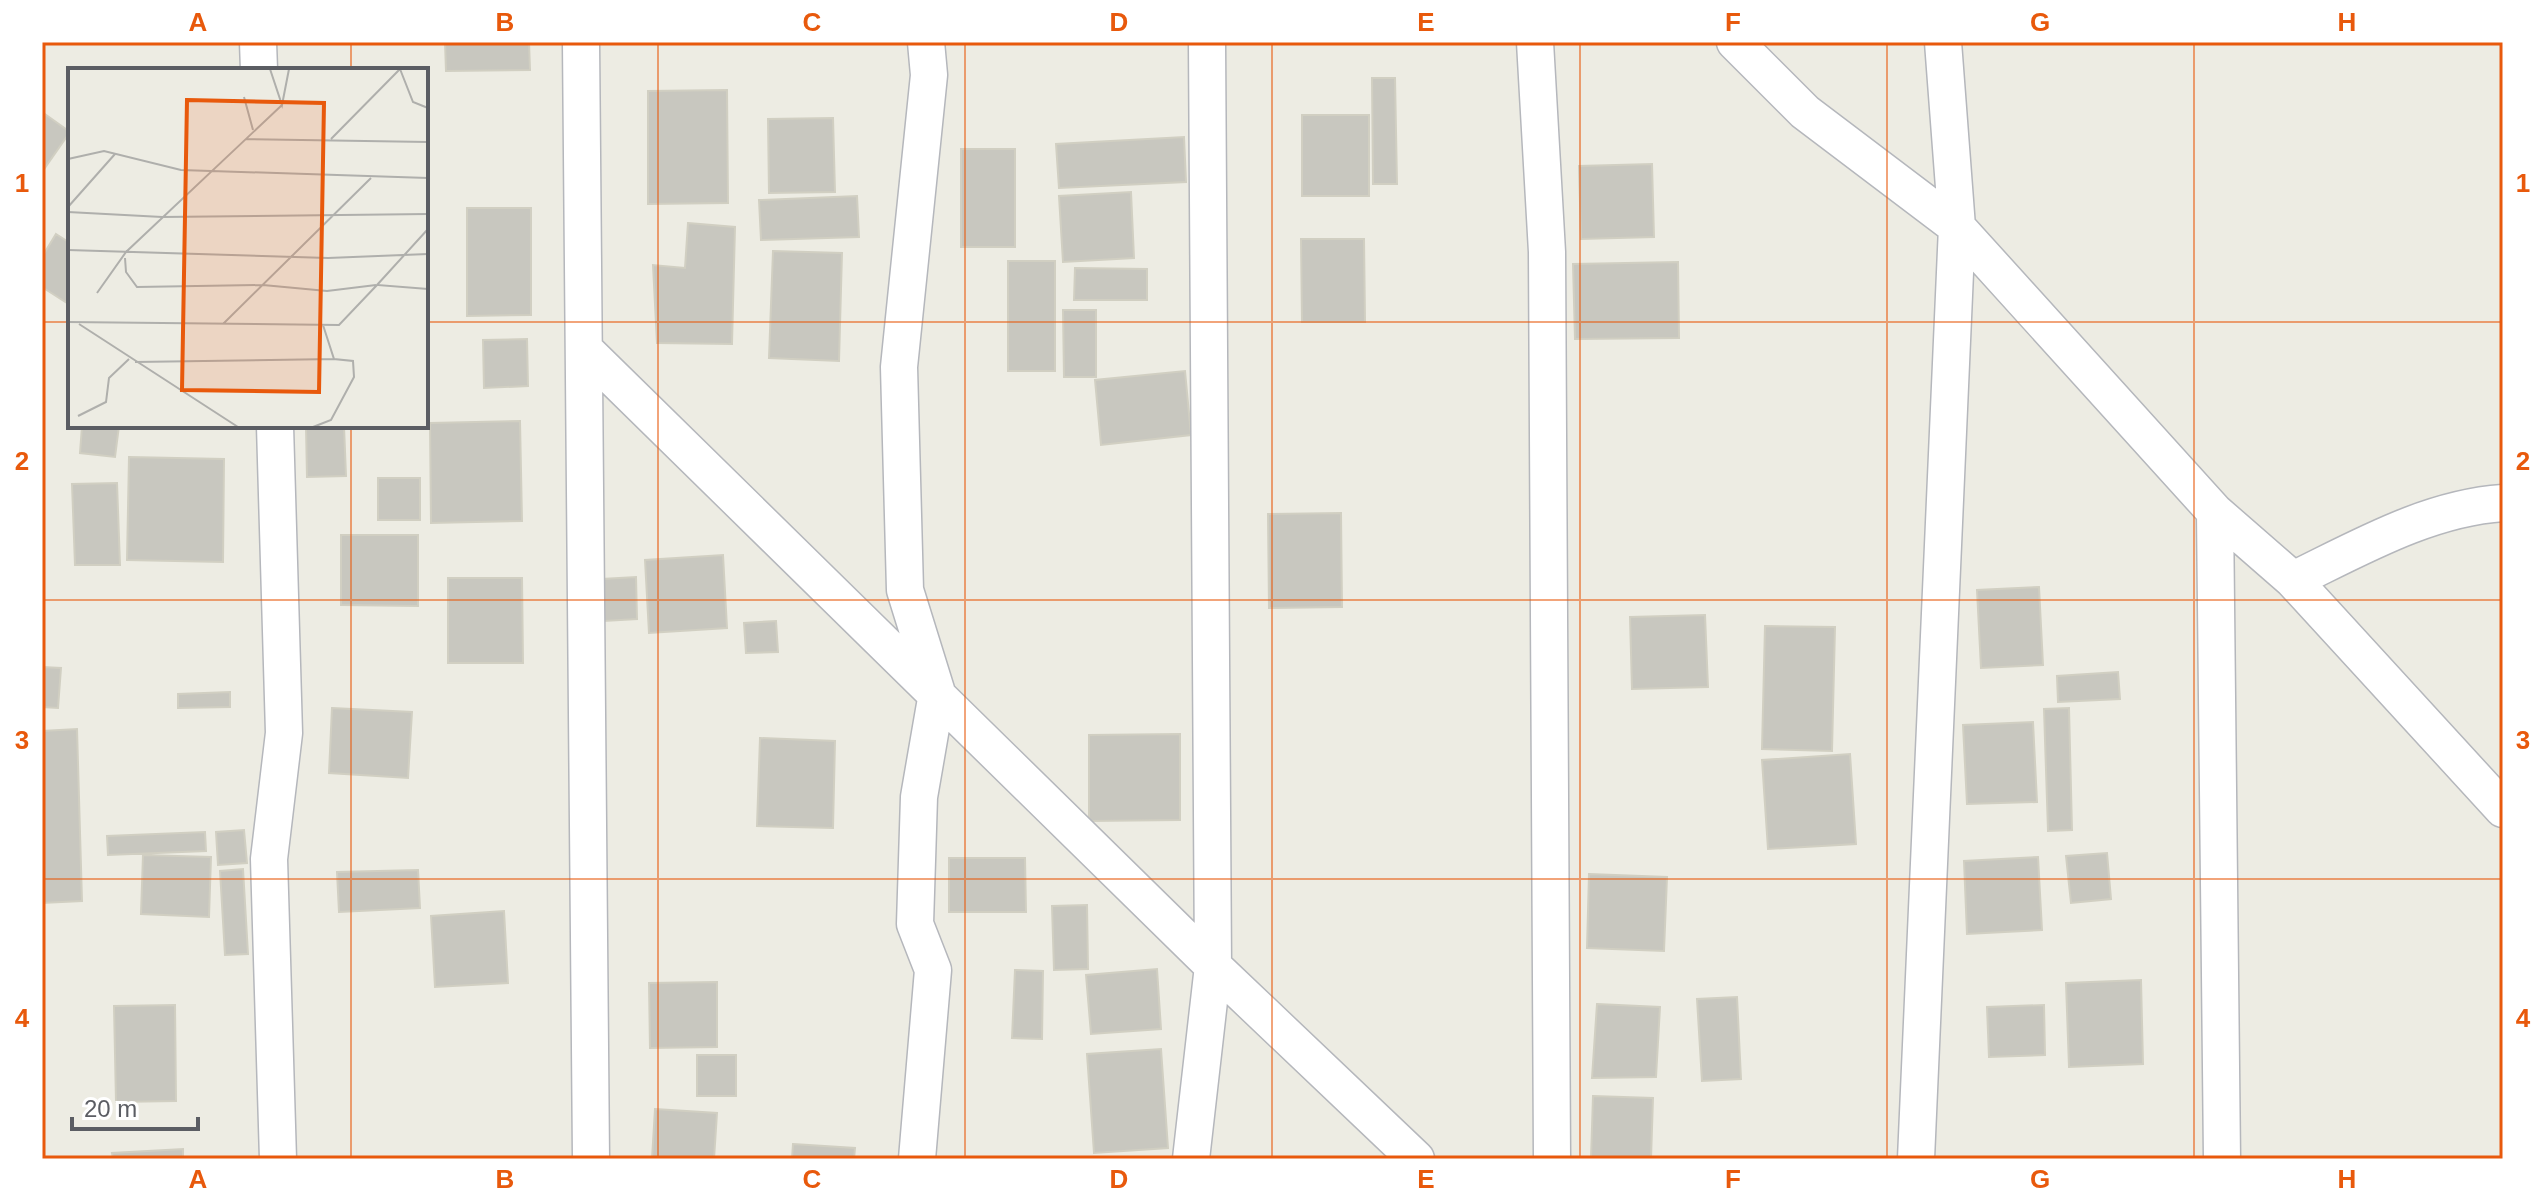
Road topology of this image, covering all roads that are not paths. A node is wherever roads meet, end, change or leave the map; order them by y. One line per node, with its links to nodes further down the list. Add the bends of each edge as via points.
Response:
1 (258, 42): 8 (street)
2 (581, 42): 10 (street)
3 (926, 42): 15 (street, via 929,75 899,367 905,590)
4 (1207, 42): 17 (street)
5 (1535, 42): 23 (street, via 1547,252)
6 (1735, 42): 9 (street, via 1805,112)
7 (1943, 42): 9 (street)
8 (259, 68)
9 (1957, 227): 13 (street); 24 (street)
10 (585, 350): 15 (street); 19 (street)
11 (275, 428): 18 (street, via 284,733 269,859)
12 (2503, 503): 14 (street, via 2471,505 2384,536)
13 (2215, 512): 14 (street); 25 (street)
14 (2293, 580): 16 (street)
15 (937, 693): 17 (street); 20 (street, via 919,797 915,924 933,970)
16 (2503, 809)
17 (1213, 966): 21 (street); 22 (street)
18 (278, 1159)
19 (591, 1159)
20 (917, 1159)
21 (1191, 1159)
22 (1416, 1159)
23 (1552, 1159)
24 (1916, 1159)
25 (2222, 1159)

